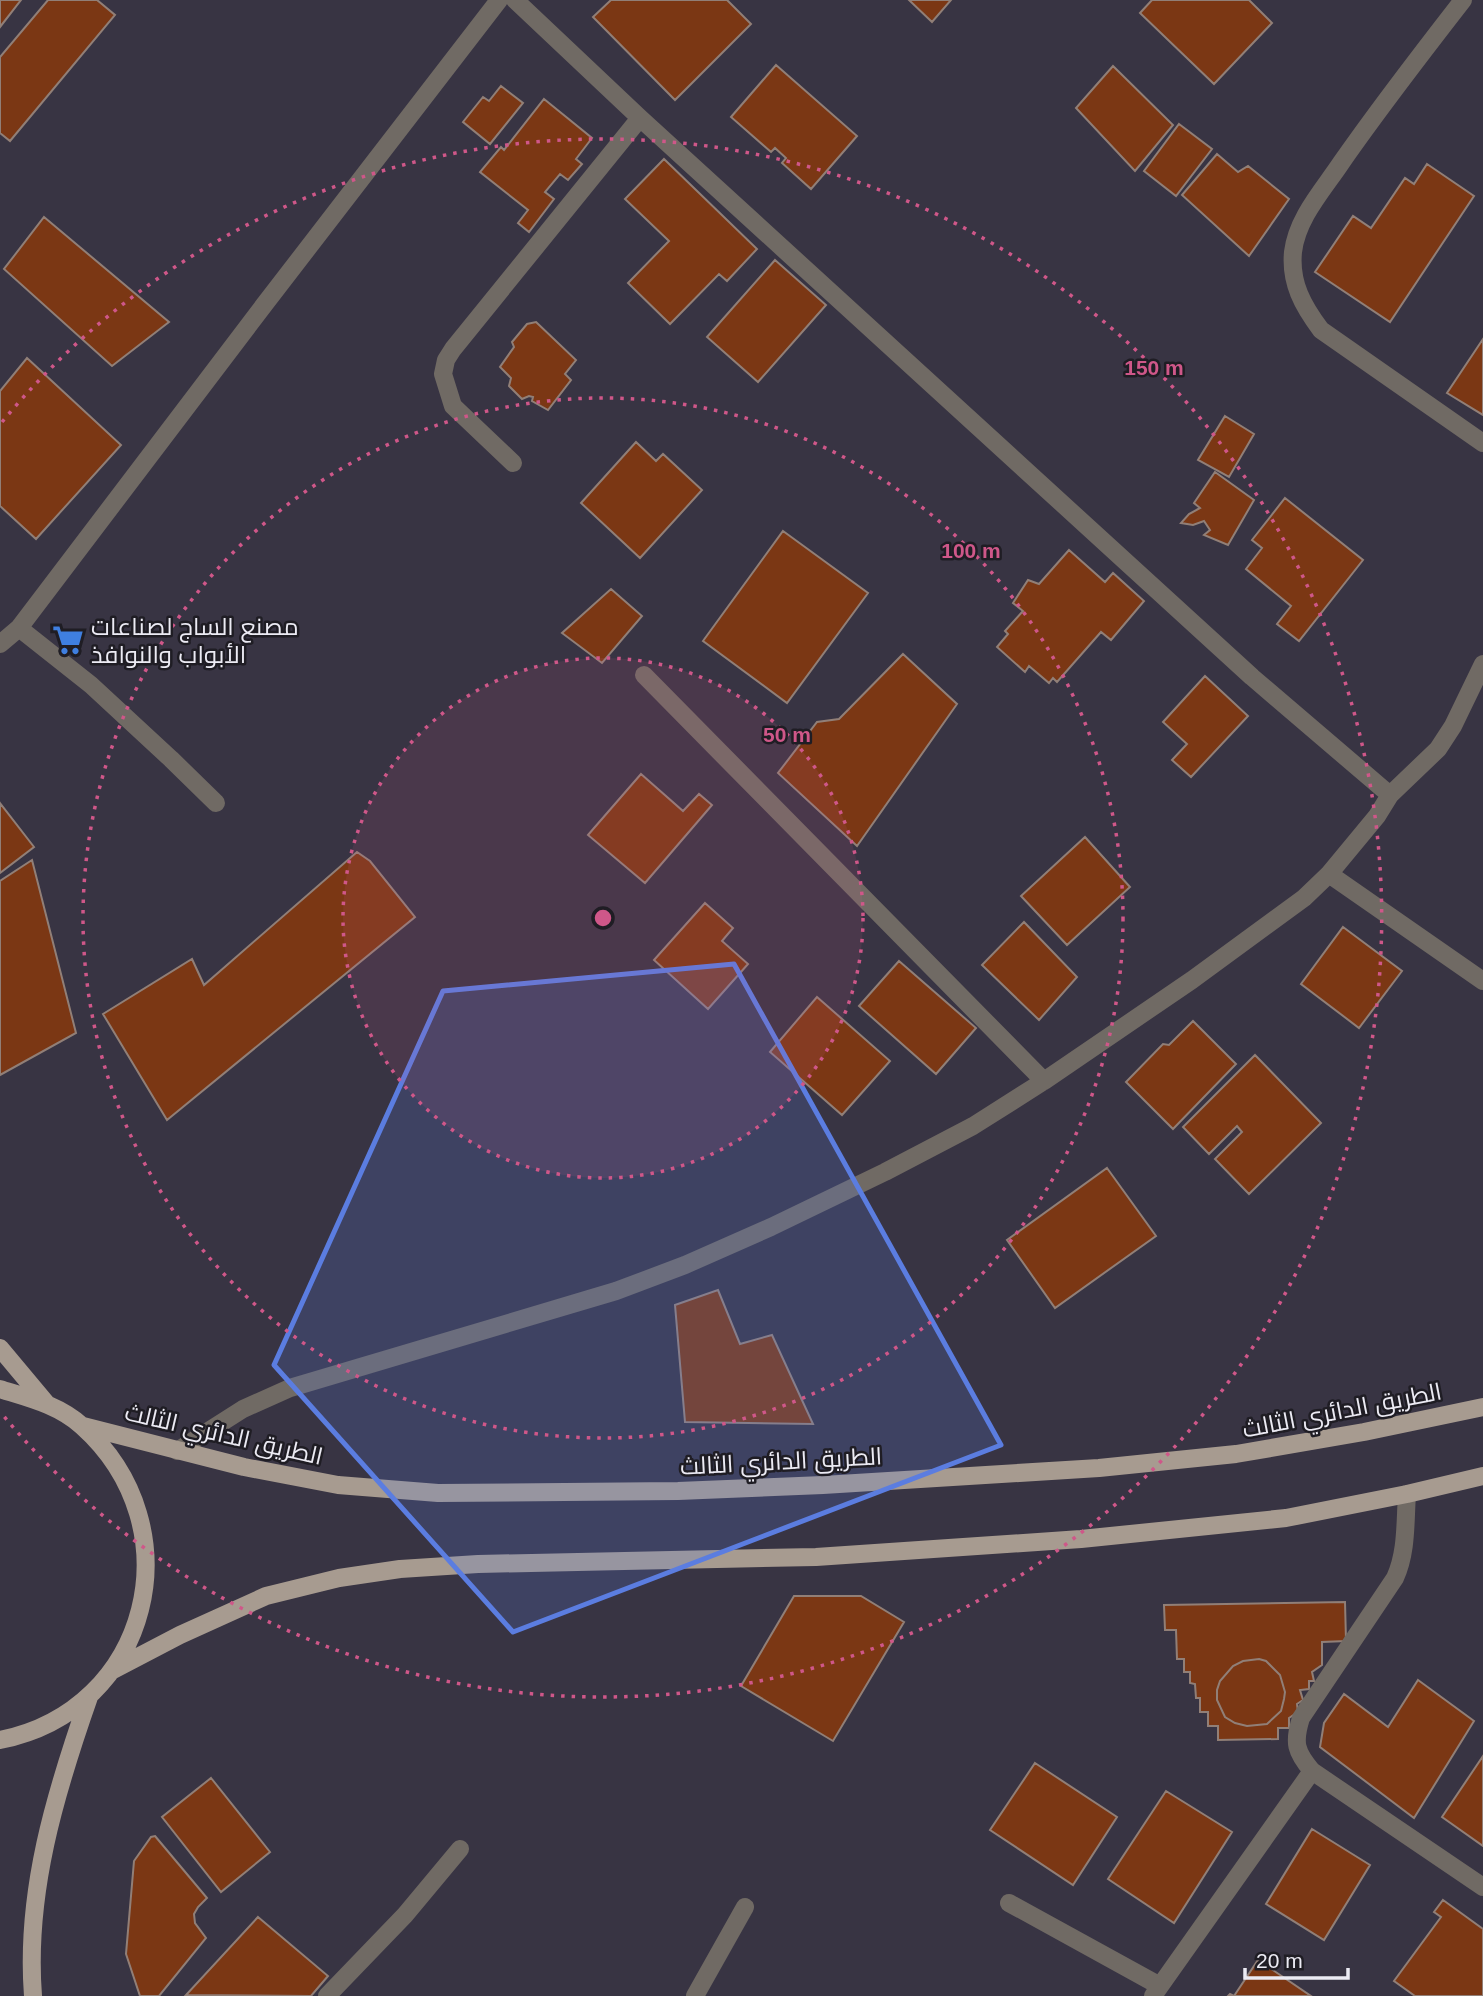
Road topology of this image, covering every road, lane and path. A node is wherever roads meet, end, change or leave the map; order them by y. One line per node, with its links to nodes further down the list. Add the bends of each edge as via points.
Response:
1 (499, 0): 7 (street)
2 (515, 0): 4 (street)
3 (1463, 0): 5 (street, via 1384,101 1310,208 1293,253 1296,286 1305,310 1321,330)
4 (640, 118): 6 (street, via 446,360 443,374 453,406); 11 (street, via 1252,677)
5 (1483, 443)
6 (513, 463)
7 (19, 628): 8 (street); 12 (street, via 91,685)
8 (0, 644)
9 (1483, 664): 11 (street, via 1438,749)
10 (644, 676): 15 (street)
11 (1390, 795): 13 (street)
12 (215, 803)
13 (1329, 874): 14 (street); 15 (street, via 1304,898 1192,980)
14 (1483, 982)
15 (1044, 1081): 21 (street, via 973,1126 886,1172 697,1260 616,1291 290,1388 243,1409)
16 (0, 1348): 18 (main road)
17 (0, 1389): 18 (main road)
18 (46, 1403): 20 (main road)
19 (1483, 1406): 21 (main road, الطريق الدائري الثالث, via 1236,1454 1099,1468 678,1491 438,1493 327,1483)
20 (83, 1426): 21 (main road, الطريق الدائري الثالث); 24 (main road, via 119,1467 140,1516 147,1569 137,1622)
21 (177, 1451)
22 (1483, 1476): 23 (main road)
23 (1407, 1494): 24 (main road, via 1286,1518 1081,1539 816,1557 400,1569 266,1596); 27 (street, via 1404,1554 1395,1578 1301,1718 1297,1747)
24 (113, 1670): 25 (main road)
25 (89, 1697): 26 (main road, via 48,1725); 33 (main road, via 59,1792 35,1892)
26 (0, 1740)
27 (1312, 1771): 29 (street); 32 (street)
28 (460, 1849): 34 (street)
29 (1483, 1887)
30 (1009, 1903): 32 (street)
31 (745, 1907): 35 (street)
32 (1156, 1991)
33 (33, 1996)
34 (327, 1996)
35 (695, 1996)

